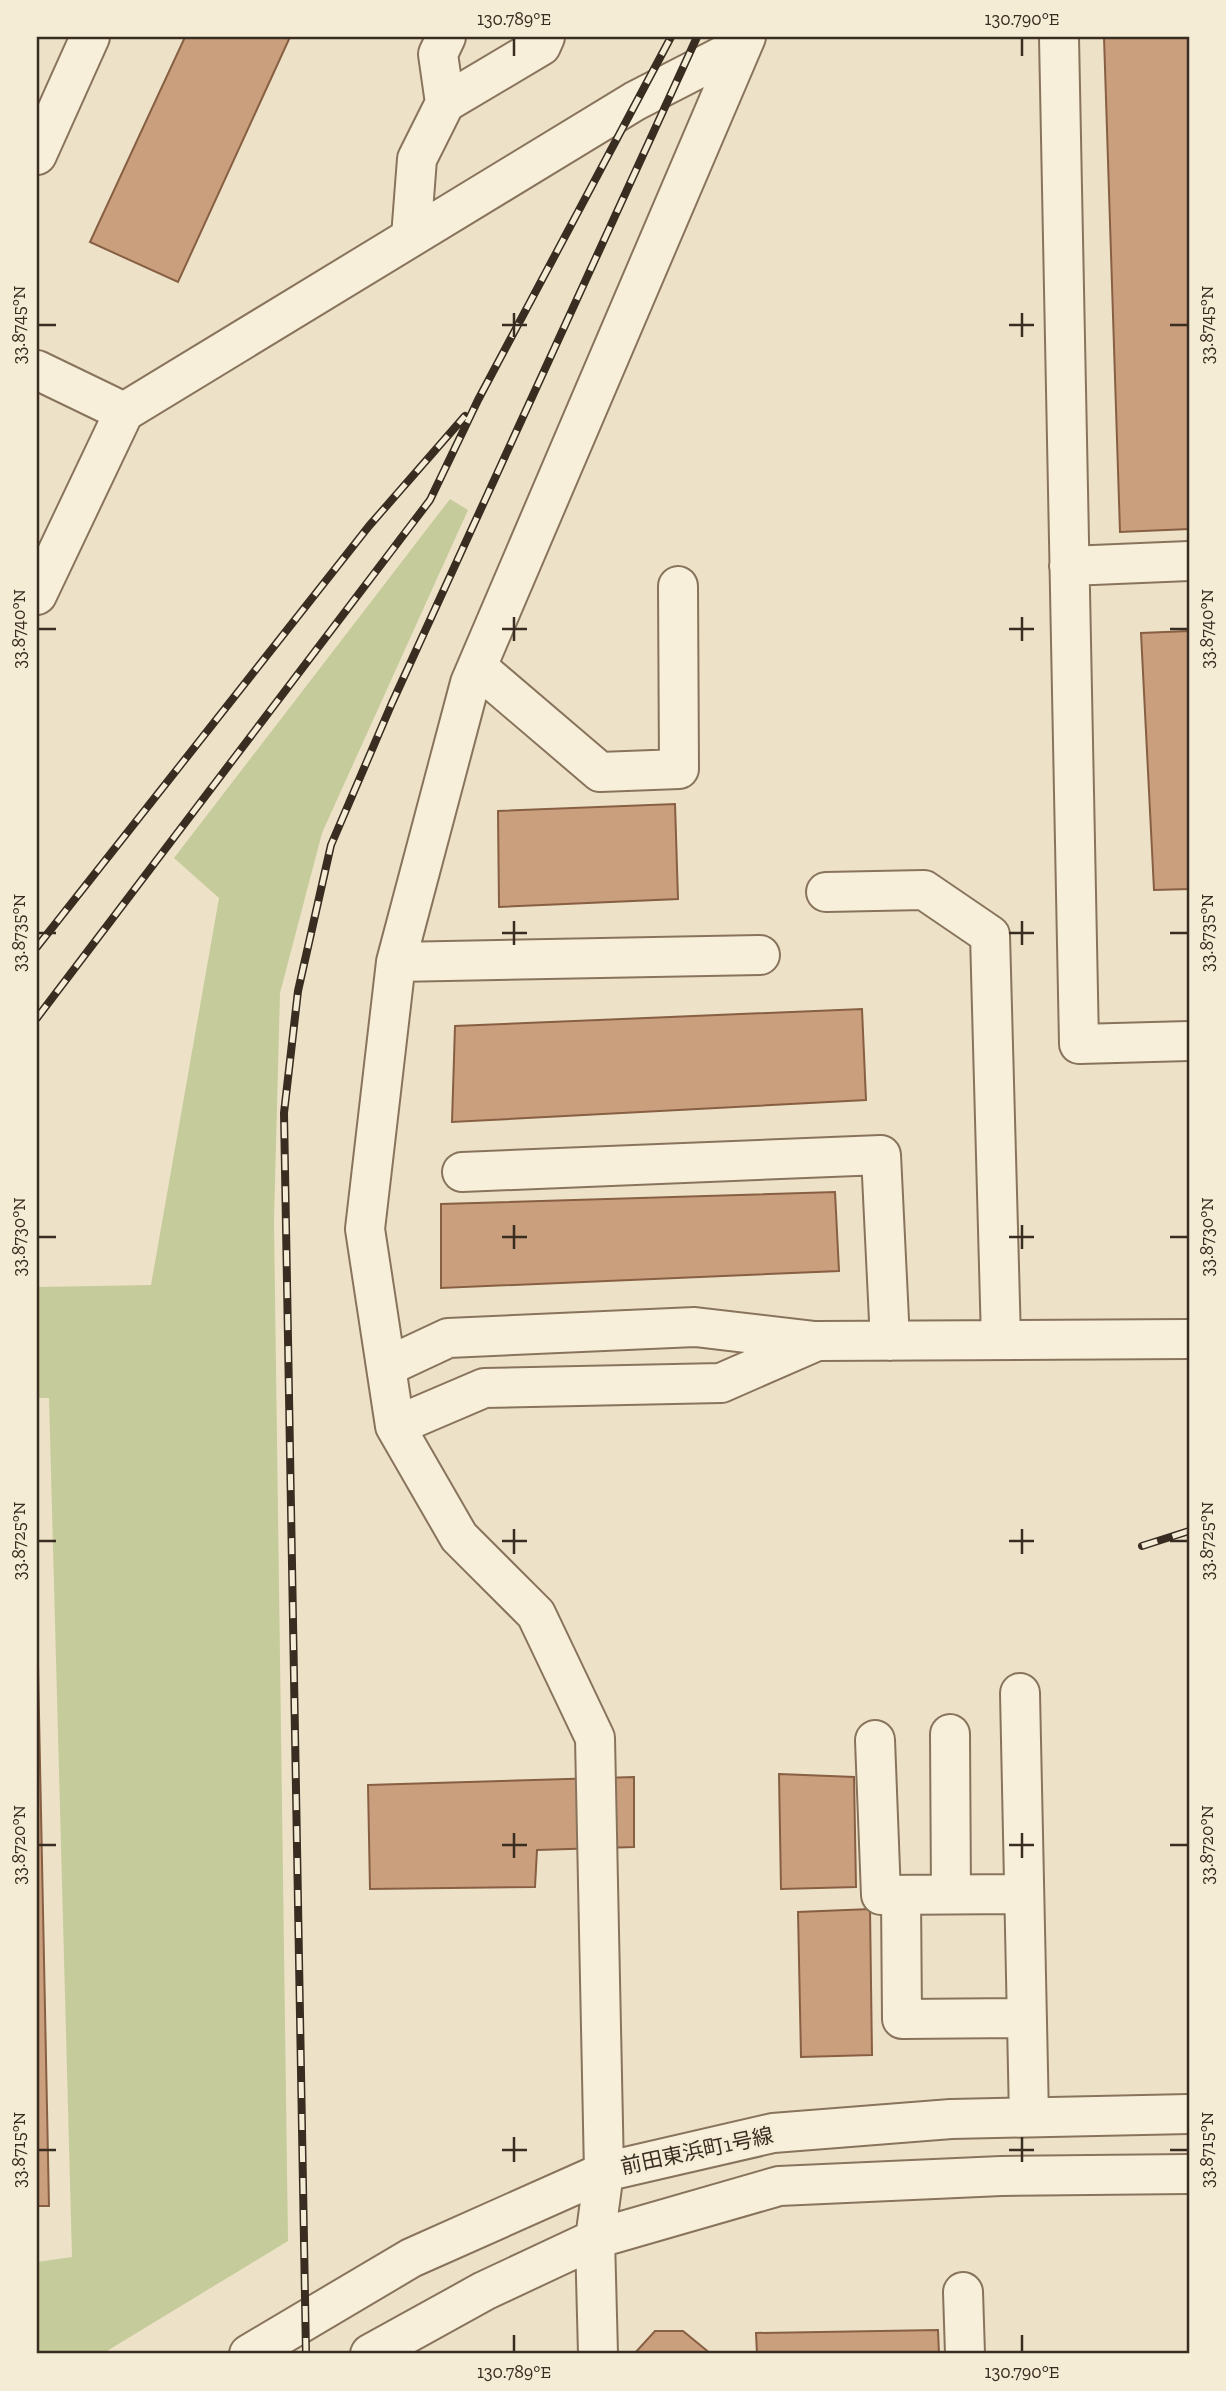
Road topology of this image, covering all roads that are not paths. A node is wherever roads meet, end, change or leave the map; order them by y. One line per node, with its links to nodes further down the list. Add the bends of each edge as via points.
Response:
1 (90, 37): 7 (street)
2 (446, 37): 6 (street, via 438,54)
3 (545, 37): 6 (street, via 541,46)
4 (1059, 37): 12 (street)
5 (744, 42): 8 (street, via 635,101); 15 (street)
6 (445, 103): 8 (street, via 417,159)
7 (37, 155)
8 (411, 237): 10 (street)
9 (37, 370): 10 (street)
10 (124, 412): 14 (street)
11 (1189, 561): 12 (street)
12 (1069, 566): 19 (street, via 1079,1044)
13 (678, 586): 15 (street, via 679,769 600,772)
14 (37, 596)
15 (477, 667): 18 (street)
16 (826, 892): 22 (street, via 924,890 990,935)
17 (760, 955): 18 (street)
18 (396, 962): 25 (street, via 365,1229)
19 (1189, 1041)
20 (462, 1172): 24 (street, via 881,1154)
21 (1189, 1339): 22 (street)
22 (1001, 1340): 24 (street)
23 (817, 1341): 24 (street); 25 (street, via 695,1327 448,1338); 26 (street, via 721,1383 484,1388)
24 (890, 1341)
25 (386, 1367): 26 (street)
26 (395, 1426): 36 (street, via 458,1536 536,1614 594,1738)
27 (1020, 1693): 31 (street)
28 (950, 1734): 30 (street)
29 (875, 1740): 32 (street, via 881,1895)
30 (951, 1894): 31 (street); 32 (street)
31 (1024, 1894): 33 (street)
32 (901, 1895): 33 (street, via 902,2020)
33 (1027, 2018): 35 (street)
34 (1189, 2114): 35 (street, 前田東浜町1号線)
35 (1029, 2117): 36 (street, 前田東浜町1号線, via 773,2133)
36 (604, 2172): 38 (street); 40 (street, 前田東浜町1号線, via 411,2259)
37 (1189, 2174): 38 (street, via 1001,2176 779,2186)
38 (595, 2239): 41 (street, via 484,2291); 42 (street)
39 (963, 2292): 43 (street)
40 (249, 2354)
41 (370, 2354)
42 (598, 2354)
43 (965, 2354)

